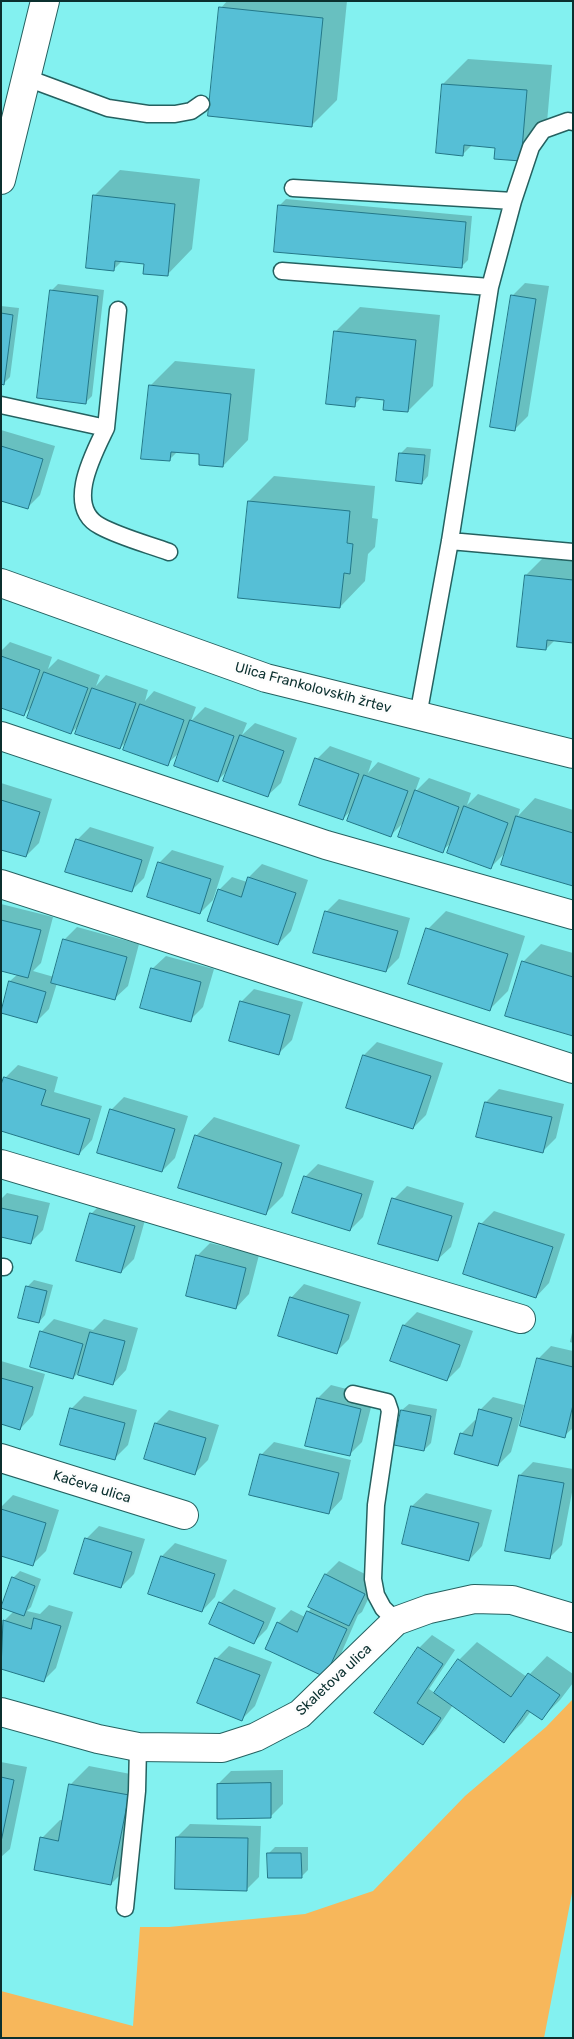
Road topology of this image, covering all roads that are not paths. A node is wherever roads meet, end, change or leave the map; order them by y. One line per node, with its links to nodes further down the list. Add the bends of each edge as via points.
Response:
1 (45, 1): 2 (street)
2 (27, 78): 3 (lane, via 108,108 148,114 192,111); 5 (street)
3 (201, 104)
4 (573, 122): 7 (lane, via 543,130 531,147)
5 (1, 180)
6 (293, 188): 7 (lane)
7 (513, 201): 9 (lane)
8 (282, 271): 9 (lane)
9 (490, 287): 13 (lane)
10 (118, 310): 12 (lane)
11 (1, 405): 12 (lane)
12 (106, 428): 14 (lane, via 84,478 83,502 87,514 98,526)
13 (450, 541): 15 (lane); 17 (lane)
14 (169, 552)
15 (573, 552)
16 (1, 583): 17 (street, Ulica Frankolovskih žrtev, via 266,678)
17 (418, 716): 19 (street, Ulica Frankolovskih žrtev)
18 (1, 736): 21 (street, via 326,845)
19 (573, 754)
20 (1, 884): 22 (street)
21 (573, 915)
22 (573, 1069)
23 (1, 1164): 24 (street)
24 (522, 1319)
25 (353, 1394): 29 (lane, via 387,1402 390,1411 376,1505 373,1579 383,1608)
26 (1, 1458): 27 (street, Kačeva ulica)
27 (184, 1515)
28 (573, 1618): 29 (street, Skaletova ulica, via 512,1600 474,1599)
29 (396, 1621): 31 (street, Skaletova ulica, via 300,1714 256,1737 222,1748)
30 (1, 1712): 31 (street, Skaletova ulica)
31 (138, 1747): 32 (lane, via 137,1791)
32 (125, 1908)

